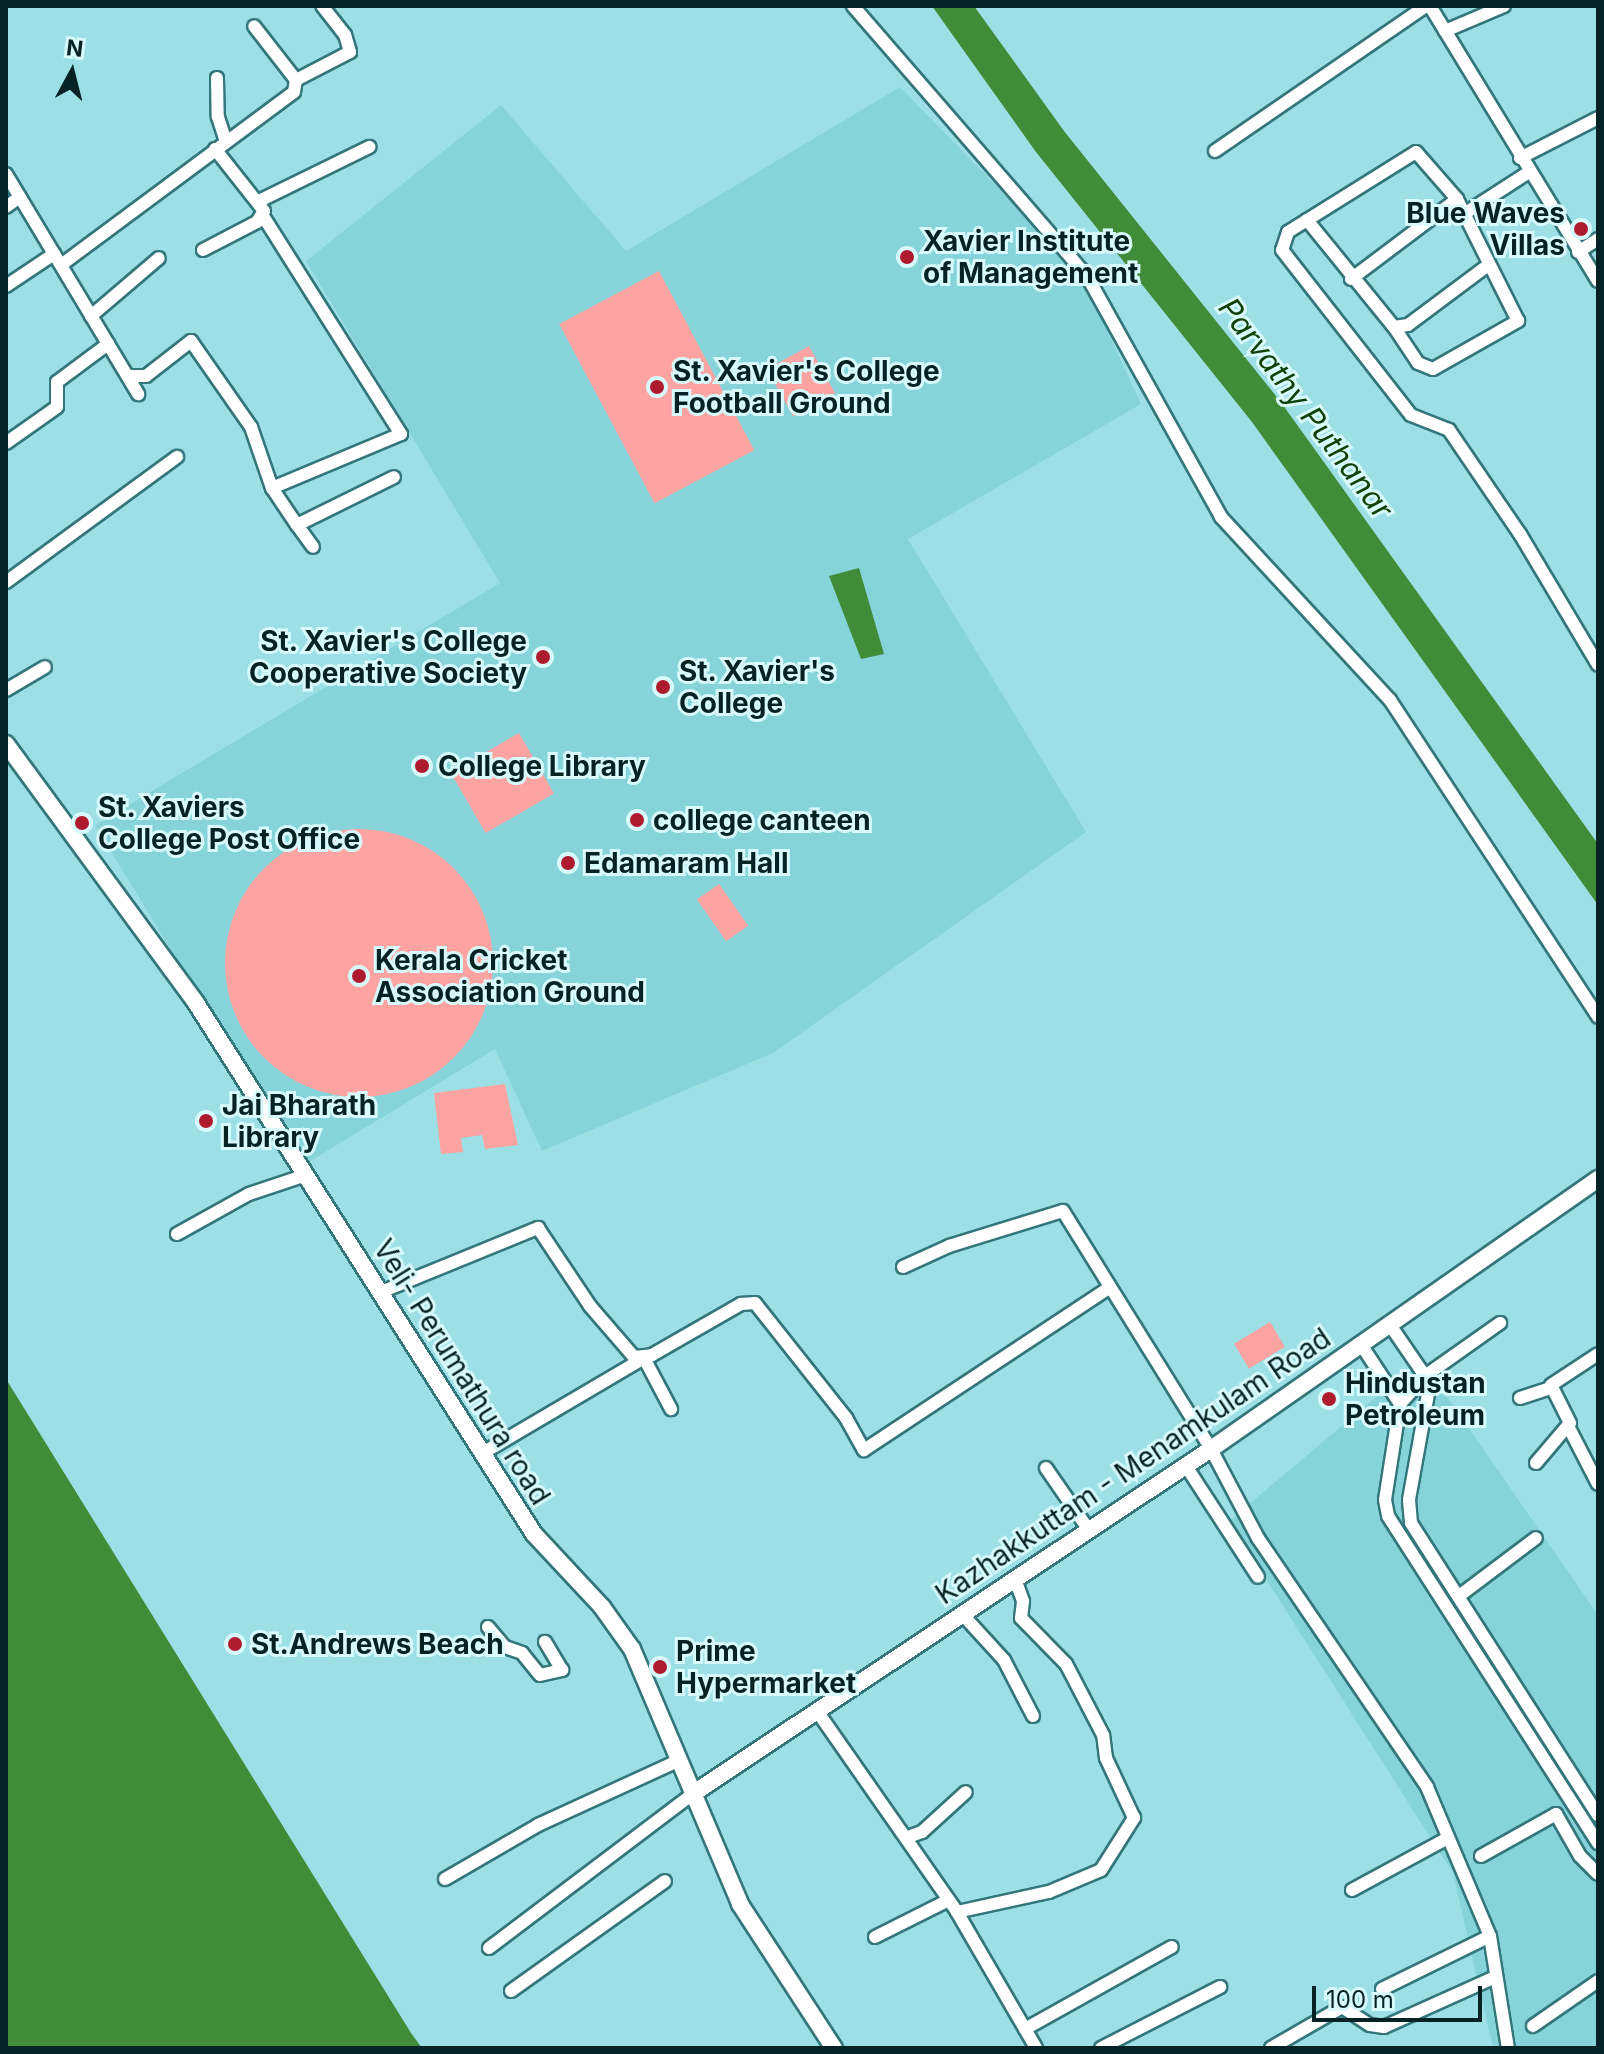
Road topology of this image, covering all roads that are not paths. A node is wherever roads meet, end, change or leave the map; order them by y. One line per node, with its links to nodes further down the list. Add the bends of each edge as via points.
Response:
1 (322, 6): 8 (street, via 350,52)
2 (853, 6): 48 (street, via 1087,276 1221,517 1390,700)
3 (1428, 6): 6 (street); 12 (street)
4 (1504, 6): 6 (street)
5 (254, 26): 8 (street)
6 (1445, 31): 13 (street)
7 (217, 78): 10 (street)
8 (296, 80): 10 (street, via 289,97)
9 (1598, 118): 13 (street)
10 (221, 145): 18 (street); 27 (street)
11 (369, 147): 18 (street)
12 (1215, 151)
13 (1520, 158): 14 (street)
14 (1529, 172): 20 (street); 25 (street)
15 (6, 174): 16 (street)
16 (20, 197): 19 (street); 27 (street)
17 (1457, 199): 20 (street); 22 (street, via 1423,155 1408,153); 29 (street)
18 (259, 201): 21 (street)
19 (6, 207)
20 (1464, 214): 28 (street)
21 (263, 216): 24 (street); 40 (street, via 401,434)
22 (1307, 220): 29 (street); 44 (street, via 1282,240 1286,259 1411,415 1449,430 1520,534)
23 (1598, 239): 25 (street)
24 (203, 250)
25 (1578, 252): 30 (street)
26 (159, 258): 32 (street)
27 (57, 259): 31 (street); 32 (street)
28 (1487, 266): 33 (street, via 1408,325); 33 (street, via 1518,321 1433,369 1418,363)
29 (1351, 279): 33 (street)
30 (1598, 281)
31 (6, 286)
32 (91, 316): 34 (street)
33 (1394, 327)
34 (108, 344): 35 (street); 37 (street, via 57,382 57,407)
35 (128, 376): 36 (street); 40 (street, via 146,376 191,341 251,427)
36 (138, 394)
37 (6, 443)
38 (177, 457): 43 (street)
39 (394, 477): 41 (street)
40 (272, 488): 41 (street)
41 (297, 525): 42 (street)
42 (313, 547)
43 (6, 582)
44 (1598, 665)
45 (45, 667): 46 (street)
46 (6, 690)
47 (6, 744): 49 (main road, Veli- Perumathura road, via 196,1003)
48 (1598, 1017)
49 (306, 1175): 51 (street, via 249,1194); 54 (main road, Veli- Perumathura road)
50 (1598, 1179): 56 (main road, Kazhakkuttam - Menamkulam Road)
51 (177, 1234)
52 (903, 1267): 53 (street, via 949,1246 1063,1211)
53 (1110, 1287): 59 (street, via 870,1450 859,1448 846,1418 755,1303 741,1304); 66 (street)
54 (381, 1292): 59 (street, via 538,1228 590,1306 629,1353); 67 (main road, Veli- Perumathura road)
55 (1500, 1323): 60 (street)
56 (1390, 1325): 57 (main road, Kazhakkuttam - Menamkulam Road); 60 (street)
57 (1360, 1343): 63 (street); 66 (main road, Kazhakkuttam - Menamkulam Road)
58 (1598, 1354): 61 (street)
59 (644, 1358): 64 (street); 67 (street)
60 (1425, 1376): 63 (street); 76 (street, via 1428,1394 1410,1514)
61 (1551, 1388): 62 (street); 65 (street)
62 (1520, 1398)
63 (1400, 1404): 80 (street, via 1385,1500 1388,1516)
64 (671, 1409)
65 (1568, 1426): 68 (street); 71 (street)
66 (1211, 1449): 69 (main road, Kazhakkuttam - Menamkulam Road); 89 (street, via 1258,1538 1427,1787)
67 (481, 1454): 84 (main road, Veli- Perumathura road, via 534,1534 602,1607 632,1649)
68 (1536, 1463)
69 (1186, 1466): 72 (main road, Kazhakkuttam - Menamkulam Road); 74 (street)
70 (1046, 1468): 72 (street)
71 (1598, 1484)
72 (1089, 1530): 75 (main road, Kazhakkuttam - Menamkulam Road)
73 (1536, 1538): 76 (street)
74 (1258, 1577)
75 (1015, 1579): 77 (main road, Kazhakkuttam - Menamkulam Road); 97 (street, via 1023,1601 1021,1618 1066,1664 1103,1735 1106,1758 1134,1818 1101,1870 1049,1892)
76 (1459, 1596): 79 (street)
77 (962, 1614): 82 (main road, Kazhakkuttam - Menamkulam Road); 83 (street, via 1004,1660)
78 (488, 1627): 81 (street, via 540,1675 562,1670)
79 (1480, 1629): 80 (street); 87 (street)
80 (1465, 1639): 90 (street)
81 (545, 1642)
82 (817, 1711): 86 (main road, Kazhakkuttam - Menamkulam Road); 88 (street)
83 (1033, 1716)
84 (680, 1760): 86 (main road, Veli- Perumathura road); 93 (street, via 538,1825)
85 (966, 1792): 88 (street, via 922,1832)
86 (694, 1793): 101 (street); 109 (main road, Veli- Perumathura road, via 740,1904)
87 (1598, 1815)
88 (908, 1837): 96 (street)
89 (1446, 1839): 95 (street); 98 (street)
90 (1598, 1843)
91 (1481, 1856): 92 (street, via 1556,1814 1580,1856)
92 (1598, 1874)
93 (445, 1879)
94 (665, 1881): 106 (street)
95 (1352, 1890)
96 (947, 1901): 97 (street); 99 (street)
97 (957, 1912): 108 (street)
98 (1490, 1936): 102 (street); 105 (street)
99 (875, 1937)
100 (1172, 1947): 108 (street)
101 (489, 1948)
102 (1495, 1977): 112 (street, via 1384,2027 1370,2025 1342,2007); 113 (street)
103 (1598, 1981): 107 (street)
104 (1220, 1987): 111 (street)
105 (1382, 1989)
106 (511, 1991)
107 (1533, 2026)
108 (1025, 2029): 110 (street)
109 (834, 2048)
110 (1036, 2048)
111 (1101, 2048)
112 (1271, 2048)
113 (1508, 2048)

